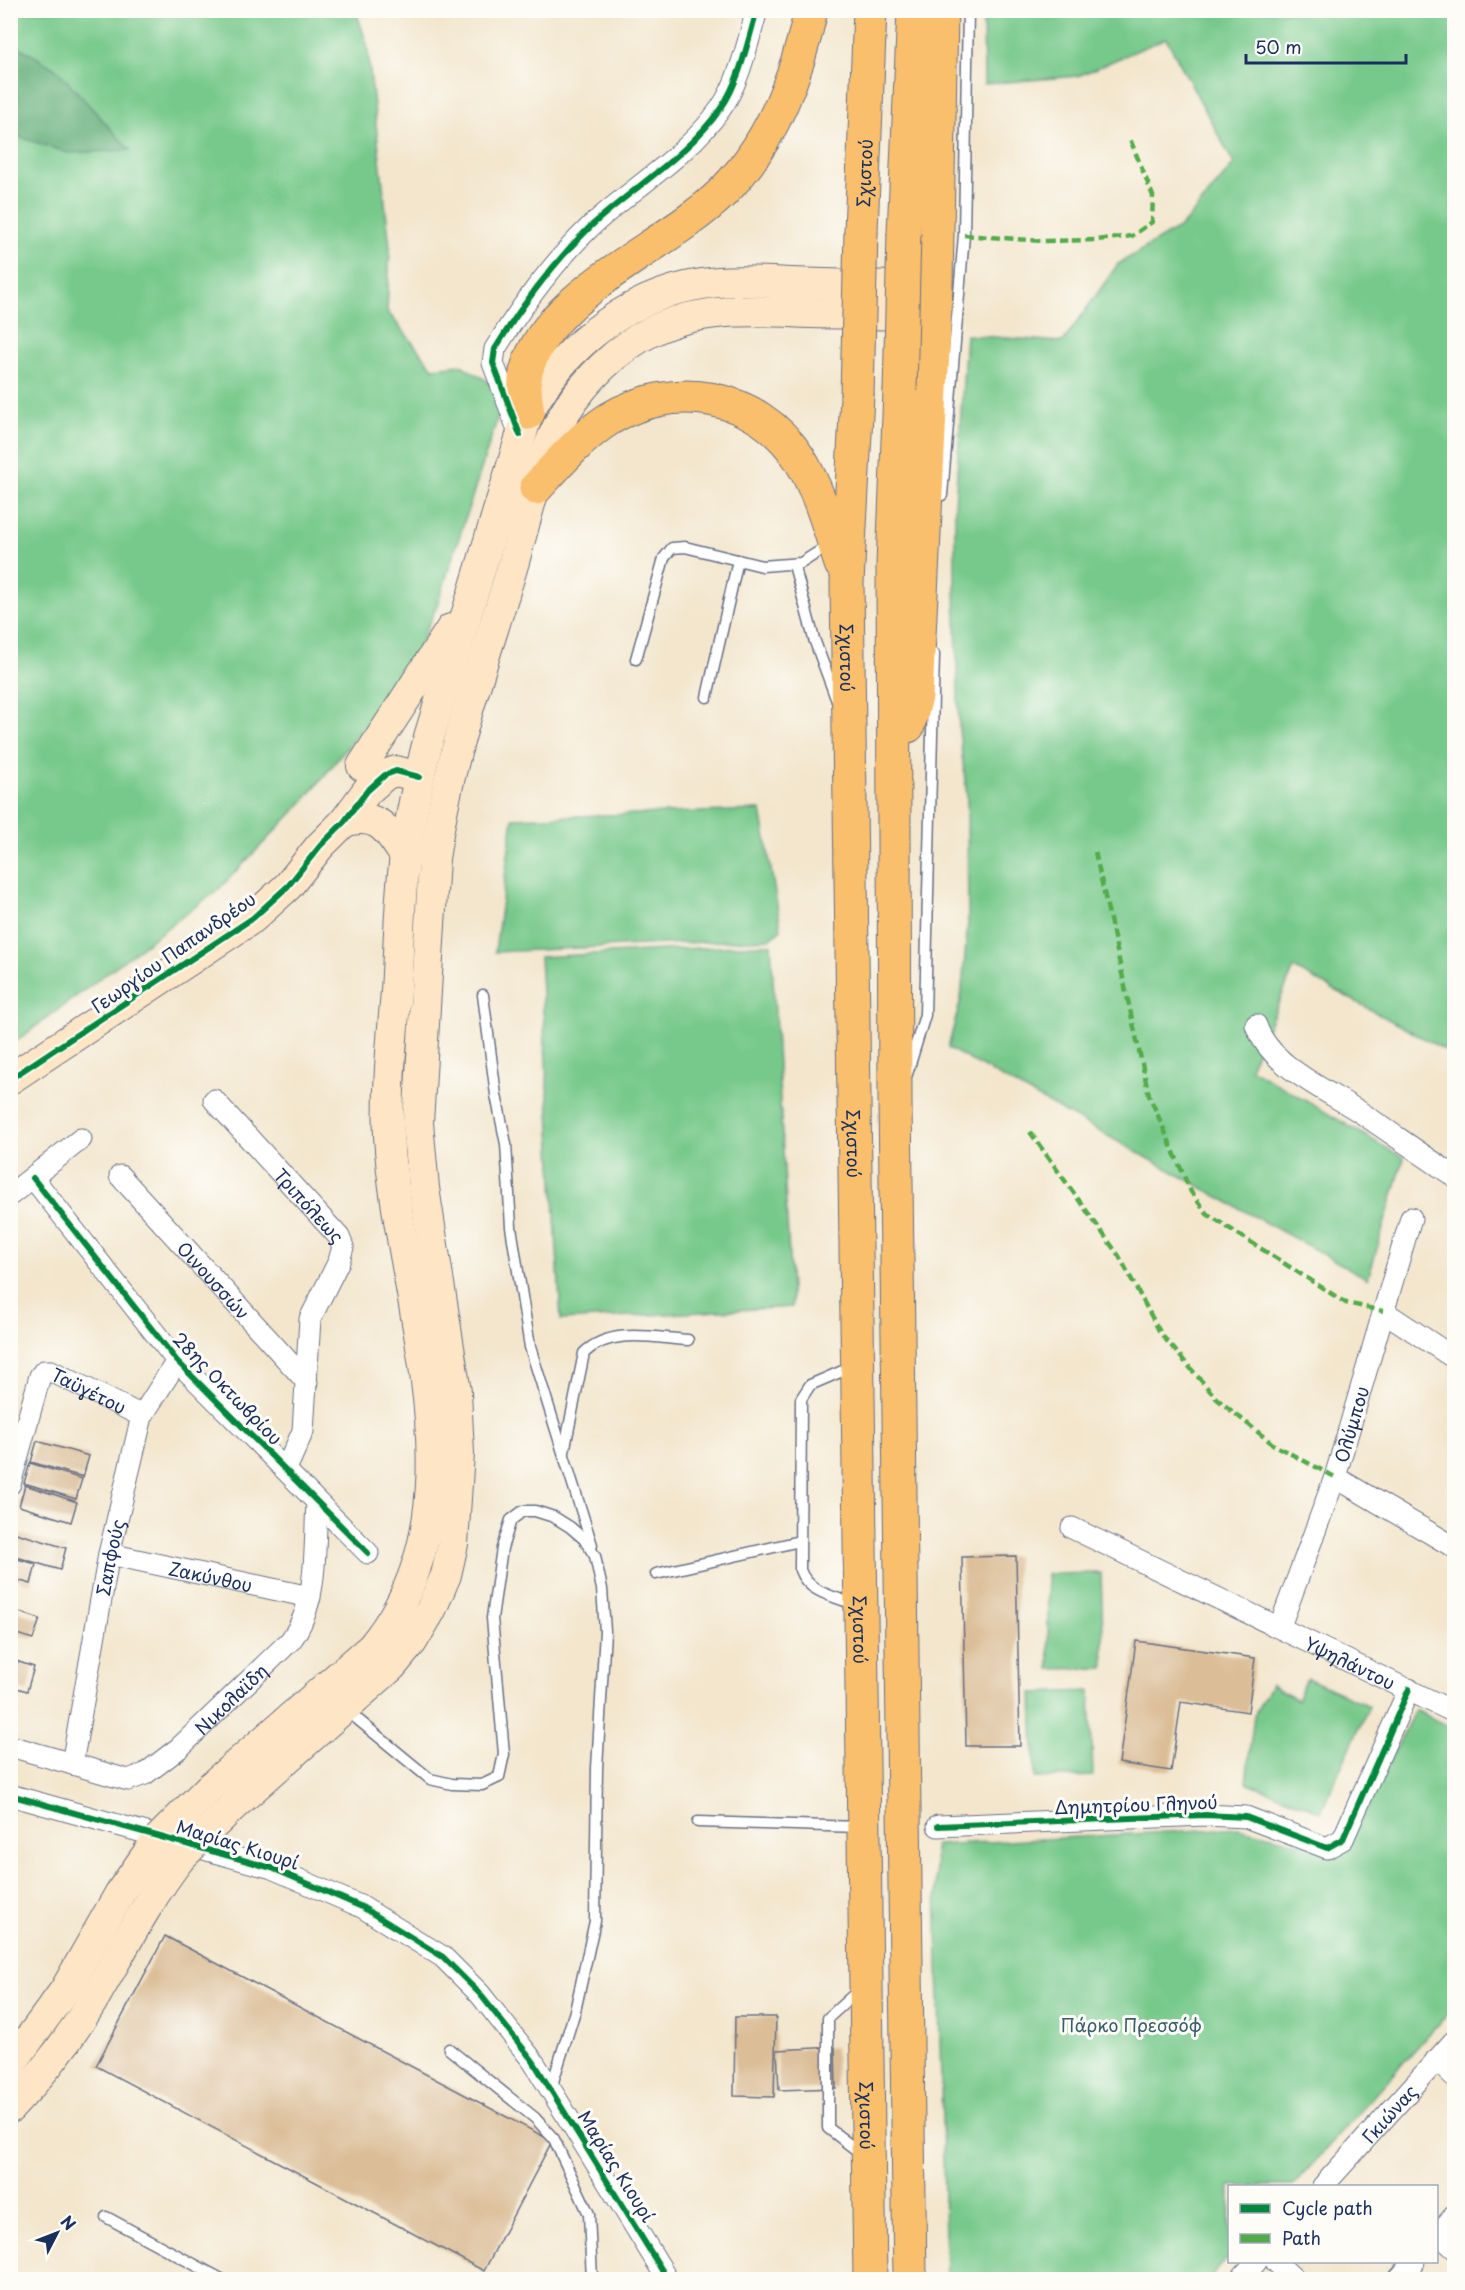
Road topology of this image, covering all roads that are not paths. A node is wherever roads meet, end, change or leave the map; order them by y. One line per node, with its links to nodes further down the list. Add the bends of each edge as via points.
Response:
1 (757, 10): 8 (street, via 722,107 693,141 590,227 553,267 495,349 493,363)
2 (811, 10): 8 (main road, via 798,67 748,162 722,193 587,291 552,325 526,372)
3 (870, 10): 14 (main road, Σχιστού, bridge)
4 (914, 10): 21 (main road, bridge, via 893,565)
5 (941, 10): 7 (main road)
6 (968, 10): 10 (lane, via 964,235)
7 (935, 302): 8 (main road, via 735,281 670,292 619,315 578,345 551,373); 9 (main road, via 743,311 691,317 651,332 598,371 576,397 558,425); 21 (main road, via 916,697)
8 (524, 424): 15 (main road)
9 (536, 488): 11 (main road, via 588,435 634,406 657,398 714,399 759,417 780,434 810,477); 61 (main road, via 458,744 434,859 418,1123 459,1421 453,1544 446,1575 412,1642 392,1666)
10 (941, 508)
11 (834, 543): 13 (lane); 14 (main road)
12 (738, 560): 13 (lane, via 762,566); 17 (lane, via 685,547 667,552); 18 (lane)
13 (794, 565): 19 (lane, via 814,639)
14 (847, 583): 19 (main road, Σχιστού)
15 (476, 588): 20 (main road); 22 (main road)
16 (934, 647): 31 (lane, via 925,1015)
17 (636, 659)
18 (707, 697)
19 (849, 735): 42 (main road, Σχιστού)
20 (429, 736): 22 (main road, Γεωργίου Παπανδρέου, via 412,731 398,735); 23 (main road)
21 (894, 755): 31 (main road)
22 (362, 766): 25 (main road, Γεωργίου Παπανδρέου)
23 (419, 777): 24 (main road, Γεωργίου Παπανδρέου, via 396,771 385,775 367,791); 26 (main road)
24 (344, 822): 25 (main road, Γεωργίου Παπανδρέου); 26 (main road, via 369,818 381,824)
25 (320, 846): 29 (main road, Γεωργίου Παπανδρέου, via 288,886 253,918)
26 (405, 856): 72 (main road, bridge, via 389,1136 430,1425 431,1487 424,1542 405,1597 390,1625 372,1647 209,1788 157,1840 120,1893 65,1990)
27 (483, 995): 45 (lane, via 506,1144 511,1227 530,1347)
28 (1256, 1025): 34 (street, via 1269,1050)
29 (10, 1080)
30 (214, 1100): 43 (street, Τριπόλεως, via 339,1237 343,1247 310,1319)
31 (895, 1102): 87 (main road)
32 (81, 1140): 35 (street)
33 (120, 1176): 43 (street, Οινουσσών)
34 (1455, 1176)
35 (33, 1178): 36 (street); 41 (street, 28ης Οκτωβρίου)
36 (10, 1195)
37 (1411, 1218): 38 (street, Ολύμπου)
38 (1383, 1311): 40 (street); 47 (street, Ολύμπου)
39 (688, 1340): 45 (lane, via 618,1336 595,1342 584,1353)
40 (1455, 1358)
41 (177, 1361): 44 (street, Σαπφούς); 46 (street, 28ης Οκτωβρίου)
42 (857, 1365): 51 (lane, via 804,1391); 58 (main road, Σχιστού)
43 (307, 1382): 46 (street, Τριπόλεως, via 303,1431)
44 (142, 1416): 48 (street, Ταϋγέτου, via 44,1371); 54 (street, Σαπφούς)
45 (564, 1452): 55 (lane)
46 (286, 1469): 49 (street, 28ης Οκτωβρίου)
47 (1335, 1477): 52 (street); 59 (street, Ολύμπου)
48 (10, 1484)
49 (317, 1503): 53 (street, 28ης Οκτωβρίου); 57 (street)
50 (1072, 1528): 59 (street, Υψηλάντου)
51 (800, 1541): 56 (lane); 58 (lane, via 800,1570 807,1583)
52 (1455, 1547)
53 (368, 1553)
54 (109, 1554): 57 (street, Ζακύνθου); 64 (street, Σαπφούς)
55 (595, 1556): 61 (lane, via 584,1539 554,1517 523,1511 512,1520 502,1548 492,1618 504,1754 499,1778 482,1785 430,1779); 74 (lane, via 604,1630 595,1921 575,2011)
56 (656, 1574)
57 (310, 1597): 64 (street, Νικολαϊδη, via 300,1628 291,1640 179,1748 145,1774 128,1780)
58 (860, 1606): 68 (main road, Σχιστού)
59 (1280, 1626): 60 (street, Υψηλάντου)
60 (1409, 1689): 62 (street, Υψηλάντου); 67 (street, Δημητρίου Γληνού, via 1343,1839 1328,1848 1246,1817 1205,1815)
61 (344, 1708): 75 (main road, bridge, via 181,1857 145,1908 86,2012)
62 (1455, 1712)
63 (10, 1746): 64 (street)
64 (72, 1764)
65 (10, 1795): 74 (street, Μαρίας Κιουρί, via 252,1862 362,1906 443,1957 497,2015)
66 (699, 1822): 68 (lane)
67 (938, 1826)
68 (862, 1827): 86 (main road, Σχιστού)
69 (1455, 2041): 71 (street, Γκιώνας)
70 (449, 2049): 84 (lane, via 535,2118 554,2139 589,2214)
71 (1436, 2060): 73 (street); 76 (street, Γκιώνας)
72 (10, 2065)
73 (1455, 2077)
74 (551, 2088): 85 (street, Μαρίας Κιουρί)
75 (10, 2108)
76 (1325, 2185)
77 (1455, 2216): 79 (street)
78 (106, 2217): 83 (lane)
79 (1443, 2239)
80 (1255, 2263): 88 (street)
81 (1277, 2263): 89 (street)
82 (1413, 2263): 90 (street)
83 (223, 2280)
84 (592, 2280)
85 (668, 2280)
86 (870, 2280)
87 (910, 2280)
88 (1240, 2280)
89 (1295, 2280)
90 (1398, 2280)

